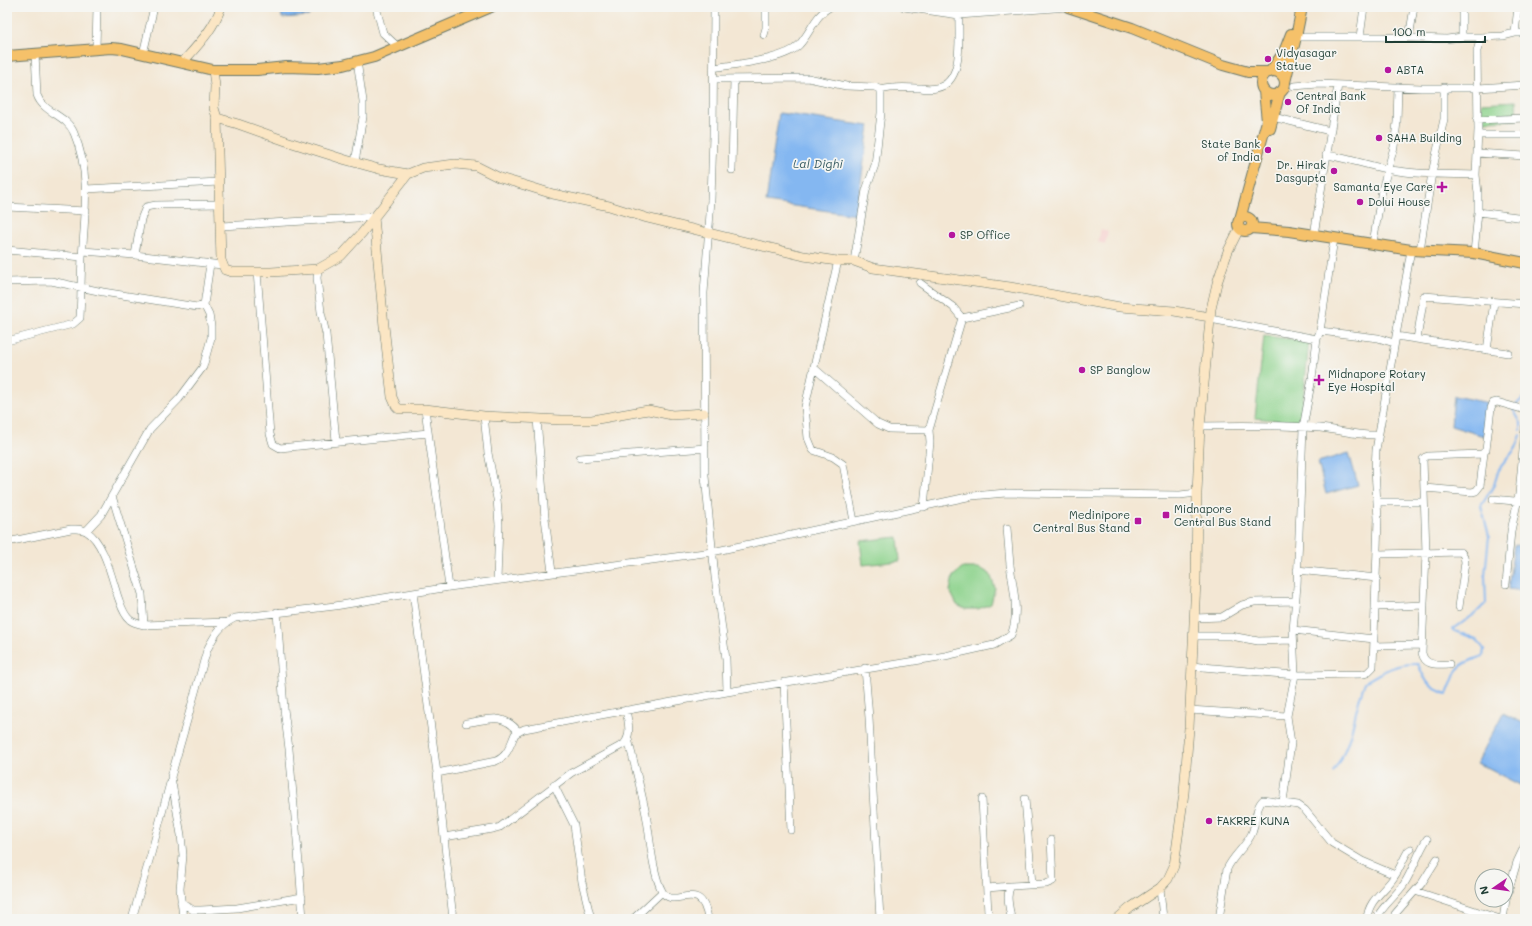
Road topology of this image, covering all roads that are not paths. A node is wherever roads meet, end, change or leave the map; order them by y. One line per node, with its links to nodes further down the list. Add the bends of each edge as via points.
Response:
1 (97, 7): 28 (street)
2 (154, 7): 30 (street)
3 (222, 7): 33 (street, via 211,28)
4 (376, 7): 27 (street, via 382,33)
5 (491, 7): 27 (main road)
6 (714, 7): 34 (street)
7 (766, 7): 21 (street)
8 (830, 7): 34 (street, via 820,12 798,46 786,53)
9 (904, 7): 17 (street)
10 (1068, 7): 18 (street); 36 (main road)
11 (1296, 7): 37 (main road, via 1289,41)
12 (1302, 7): 22 (main road)
13 (1364, 7): 23 (street)
14 (1414, 7): 26 (street)
15 (1462, 7): 24 (street)
16 (1518, 7): 19 (street)
17 (940, 10): 18 (street)
18 (959, 15): 47 (street, via 960,44 952,78 936,88 891,87)
19 (1516, 32): 20 (street); 25 (street, via 1503,36)
20 (1525, 33)
21 (764, 35)
22 (1296, 37): 23 (street); 40 (main road)
23 (1360, 37): 26 (street)
24 (1462, 37): 25 (street); 26 (street)
25 (1480, 37): 46 (street, via 1477,51)
26 (1409, 38)
27 (398, 47): 32 (main road)
28 (96, 49): 29 (main road); 30 (main road, via 122,49)
29 (35, 53): 31 (main road); 66 (street, via 39,100 67,122 74,132)
30 (143, 54): 33 (main road)
31 (7, 56)
32 (357, 61): 35 (main road, via 318,68); 59 (street, via 363,117)
33 (182, 63): 35 (main road)
34 (714, 68): 75 (street, via 714,135)
35 (213, 70): 50 (street, via 214,108)
36 (1248, 72): 37 (main road); 45 (main road)
37 (1269, 72): 40 (main road, via 1279,73); 45 (main road, via 1261,80)
38 (718, 79): 39 (street)
39 (734, 79): 47 (street, via 808,78); 61 (street)
40 (1289, 84): 41 (street); 48 (main road)
41 (1338, 85): 43 (street); 53 (street)
42 (1525, 85): 46 (street)
43 (1398, 87): 44 (street); 60 (street, via 1395,141)
44 (1444, 87): 46 (street); 62 (street, via 1444,118)
45 (1263, 88): 48 (main road, via 1272,95); 73 (main road, via 1266,121)
46 (1478, 88): 52 (street)
47 (881, 90): 84 (street, via 875,165 866,190)
48 (1280, 92): 49 (main road)
49 (1273, 117): 53 (street); 73 (main road)
50 (217, 118): 59 (street); 65 (street)
51 (1525, 118): 52 (street)
52 (1477, 120): 54 (street)
53 (1330, 131): 57 (street)
54 (1478, 135): 55 (street); 56 (street)
55 (1523, 135)
56 (1477, 153): 58 (street); 64 (street)
57 (1326, 155): 60 (street); 76 (street)
58 (1525, 156)
59 (355, 162): 63 (street)
60 (1388, 169): 62 (street); 78 (street)
61 (732, 170)
62 (1432, 173): 64 (street); 80 (street)
63 (408, 174): 71 (street); 75 (street, via 423,168 455,164 476,166 500,178 553,194)
64 (1476, 175): 70 (street)
65 (219, 182): 66 (street); 67 (street)
66 (86, 189): 69 (street)
67 (220, 204): 74 (street); 83 (street, via 146,207 141,219)
68 (7, 207): 69 (street)
69 (86, 211): 82 (street)
70 (1478, 212): 72 (street); 81 (street)
71 (374, 217): 74 (street); 89 (street, via 341,256); 108 (street, via 392,397 399,409)
72 (1525, 218)
73 (1246, 222): 76 (main road); 99 (street, via 1228,251 1217,283)
74 (221, 226): 88 (street)
75 (709, 233): 85 (street); 110 (street, via 704,293)
76 (1314, 236): 77 (main road)
77 (1334, 239): 78 (main road); 100 (street)
78 (1373, 243): 80 (main road)
79 (7, 250): 82 (street)
80 (1416, 250): 81 (main road); 102 (street)
81 (1474, 253): 86 (main road)
82 (83, 254): 83 (street); 93 (street)
83 (135, 255): 87 (street)
84 (854, 261): 85 (street); 99 (street, via 873,268 1010,287 1120,307 1174,311)
85 (837, 262): 107 (street)
86 (1525, 263)
87 (210, 264): 88 (street); 96 (street)
88 (222, 265): 90 (street, via 225,270 232,272)
89 (318, 269): 90 (street); 119 (street)
90 (257, 272): 119 (street, via 271,441 280,448)
91 (7, 282): 93 (street, via 51,281)
92 (920, 283): 98 (street, via 953,307)
93 (81, 287): 96 (street, via 188,306); 104 (street, via 78,321)
94 (1494, 302): 95 (street); 103 (street, via 1424,296); 105 (street)
95 (1525, 304)
96 (204, 305): 125 (street, via 209,315 211,338 203,367 179,399 150,429)
97 (1019, 306): 98 (street)
98 (962, 318): 116 (street)
99 (1210, 318): 101 (street); 113 (street)
100 (1320, 331): 101 (street); 102 (street)
101 (1317, 338): 114 (street)
102 (1395, 339): 103 (street); 118 (street)
103 (1417, 339): 105 (street)
104 (7, 341)
105 (1487, 350): 106 (street)
106 (1508, 353)
107 (814, 368): 116 (street, via 878,424 888,429); 132 (street, via 804,407 808,438 813,450 833,457 843,464)
108 (425, 409): 111 (street); 117 (street)
109 (1525, 410): 121 (street, via 1497,402 1492,405)
110 (704, 413): 112 (street, via 672,415 648,410 592,420); 120 (street)
111 (484, 416): 112 (street); 142 (street, via 497,499)
112 (537, 419): 140 (street)
113 (1200, 426): 114 (street, via 1252,425); 124 (street)
114 (1303, 428): 118 (street, via 1320,428 1365,436); 139 (street)
115 (1525, 428): 127 (street)
116 (929, 430): 131 (street)
117 (428, 433): 119 (street); 144 (street)
118 (1378, 435): 128 (street, via 1375,461)
119 (336, 441)
120 (705, 448): 122 (street); 136 (street)
121 (1484, 453): 123 (street, via 1425,457); 123 (street, via 1480,486 1476,491)
122 (580, 458)
123 (1424, 488): 129 (street)
124 (1197, 494): 131 (street, via 1006,492 972,496); 151 (street)
125 (112, 496): 134 (street, via 101,515); 153 (street, via 142,594)
126 (1493, 499): 127 (street)
127 (1517, 501): 130 (street); 143 (street, via 1510,531)
128 (1378, 502): 129 (street); 138 (street)
129 (1424, 502): 137 (street)
130 (1525, 502)
131 (924, 507): 132 (street)
132 (854, 521): 136 (street)
133 (1007, 528): 161 (street, via 1015,600 1015,625 1011,635 994,644 945,656)
134 (86, 531): 135 (street, via 79,528 71,529); 153 (street, via 101,548 123,610 136,624)
135 (7, 542)
136 (712, 552): 140 (street); 164 (street, via 726,660)
137 (1426, 553): 138 (street); 147 (street); 149 (street, via 1461,552 1464,556 1465,569)
138 (1378, 554): 141 (street)
139 (1298, 570): 141 (street); 146 (street)
140 (552, 572): 142 (street)
141 (1377, 578): 148 (street)
142 (497, 580): 144 (street)
143 (1506, 584)
144 (449, 586): 145 (street)
145 (413, 593): 150 (street, via 335,606); 171 (street)
146 (1295, 601): 151 (street, via 1254,602 1242,605 1222,617); 154 (street)
147 (1424, 605): 148 (street); 158 (street)
148 (1376, 607): 157 (street)
149 (1459, 607)
150 (277, 612): 152 (street, via 235,618); 192 (street)
151 (1194, 618): 155 (street)
152 (227, 622): 153 (street); 172 (street, via 213,638 207,650)
153 (144, 625)
154 (1293, 630): 156 (street); 157 (street)
155 (1193, 636): 156 (street); 160 (street)
156 (1293, 640): 162 (street)
157 (1374, 642): 158 (street); 162 (street, via 1373,667 1367,673)
158 (1422, 645): 159 (street, via 1426,662)
159 (1450, 664)
160 (1191, 666): 162 (street); 166 (street)
161 (865, 668): 163 (street); 202 (street)
162 (1295, 674): 167 (street)
163 (784, 682): 164 (street); 177 (street)
164 (727, 692): 165 (street)
165 (626, 710): 169 (street); 170 (street)
166 (1189, 710): 167 (street); 189 (street, via 1184,793 1174,866)
167 (1287, 716): 176 (street, via 1292,743)
168 (466, 723): 169 (street, via 502,718 513,724)
169 (518, 731): 171 (street, via 501,759)
170 (628, 739): 173 (street, via 618,748); 191 (street)
171 (437, 773): 178 (street)
172 (171, 779): 193 (street, via 183,848); 195 (street)
173 (554, 785): 178 (street, via 500,827); 199 (street, via 574,825 582,882)
174 (982, 799): 188 (street)
175 (1025, 799): 186 (street)
176 (1283, 802): 185 (street, via 1302,807 1332,843 1362,861); 207 (street, via 1260,802 1249,840 1227,869)
177 (791, 830)
178 (444, 837): 198 (street)
179 (1426, 838): 209 (street, via 1409,876)
180 (1051, 840): 186 (street, via 1053,881)
181 (1525, 845): 184 (street)
182 (1411, 849): 185 (street)
183 (1437, 859): 190 (street)
184 (1514, 872)
185 (1395, 875): 208 (street, via 1371,903)
186 (1032, 884): 187 (street)
187 (1011, 886): 188 (street); 204 (street, via 1008,895)
188 (987, 888): 203 (street)
189 (1160, 888): 205 (street); 206 (street)
190 (1415, 891): 210 (street, via 1398,910); 211 (street)
191 (662, 892): 200 (street); 201 (street, via 670,898 700,898)
192 (302, 897): 193 (street, via 244,907 196,911); 197 (street)
193 (181, 902): 196 (street)
194 (1505, 908): 212 (street)
195 (132, 919)
196 (183, 919)
197 (303, 919)
198 (453, 919)
199 (591, 919)
200 (633, 919)
201 (708, 919)
202 (880, 919)
203 (990, 919)
204 (1011, 919)
205 (1117, 919)
206 (1163, 919)
207 (1219, 919)
208 (1367, 919)
209 (1376, 919)
210 (1394, 919)
211 (1500, 919)
212 (1503, 919)

